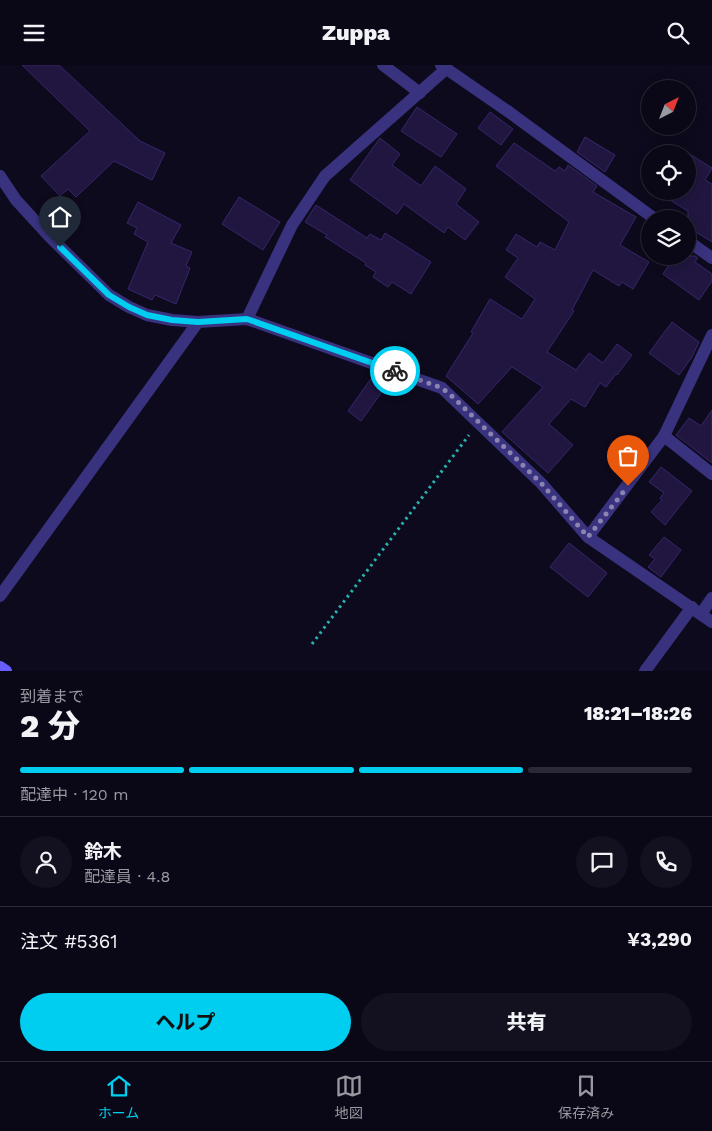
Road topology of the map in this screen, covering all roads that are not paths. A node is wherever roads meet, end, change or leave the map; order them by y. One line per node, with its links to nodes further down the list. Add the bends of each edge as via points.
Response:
1 (383, 65): 3 (street)
2 (443, 67): 3 (street); 5 (street)
3 (420, 93): 8 (street, via 325,176 292,225)
4 (0, 176): 9 (street, via 16,200 49,237 109,295 147,315)
5 (643, 210)
6 (696, 246): 7 (street)
7 (712, 257)
8 (247, 319): 9 (street); 13 (street, via 442,388 541,483)
9 (198, 322): 14 (street)
10 (712, 335): 11 (street)
11 (664, 436): 12 (street); 13 (street)
12 (712, 474)
13 (588, 537): 16 (street)
14 (0, 596)
15 (712, 599): 16 (street)
16 (697, 611): 17 (street); 20 (street)
17 (712, 622)
18 (0, 667): 19 (street)
19 (6, 671)
20 (645, 671)

